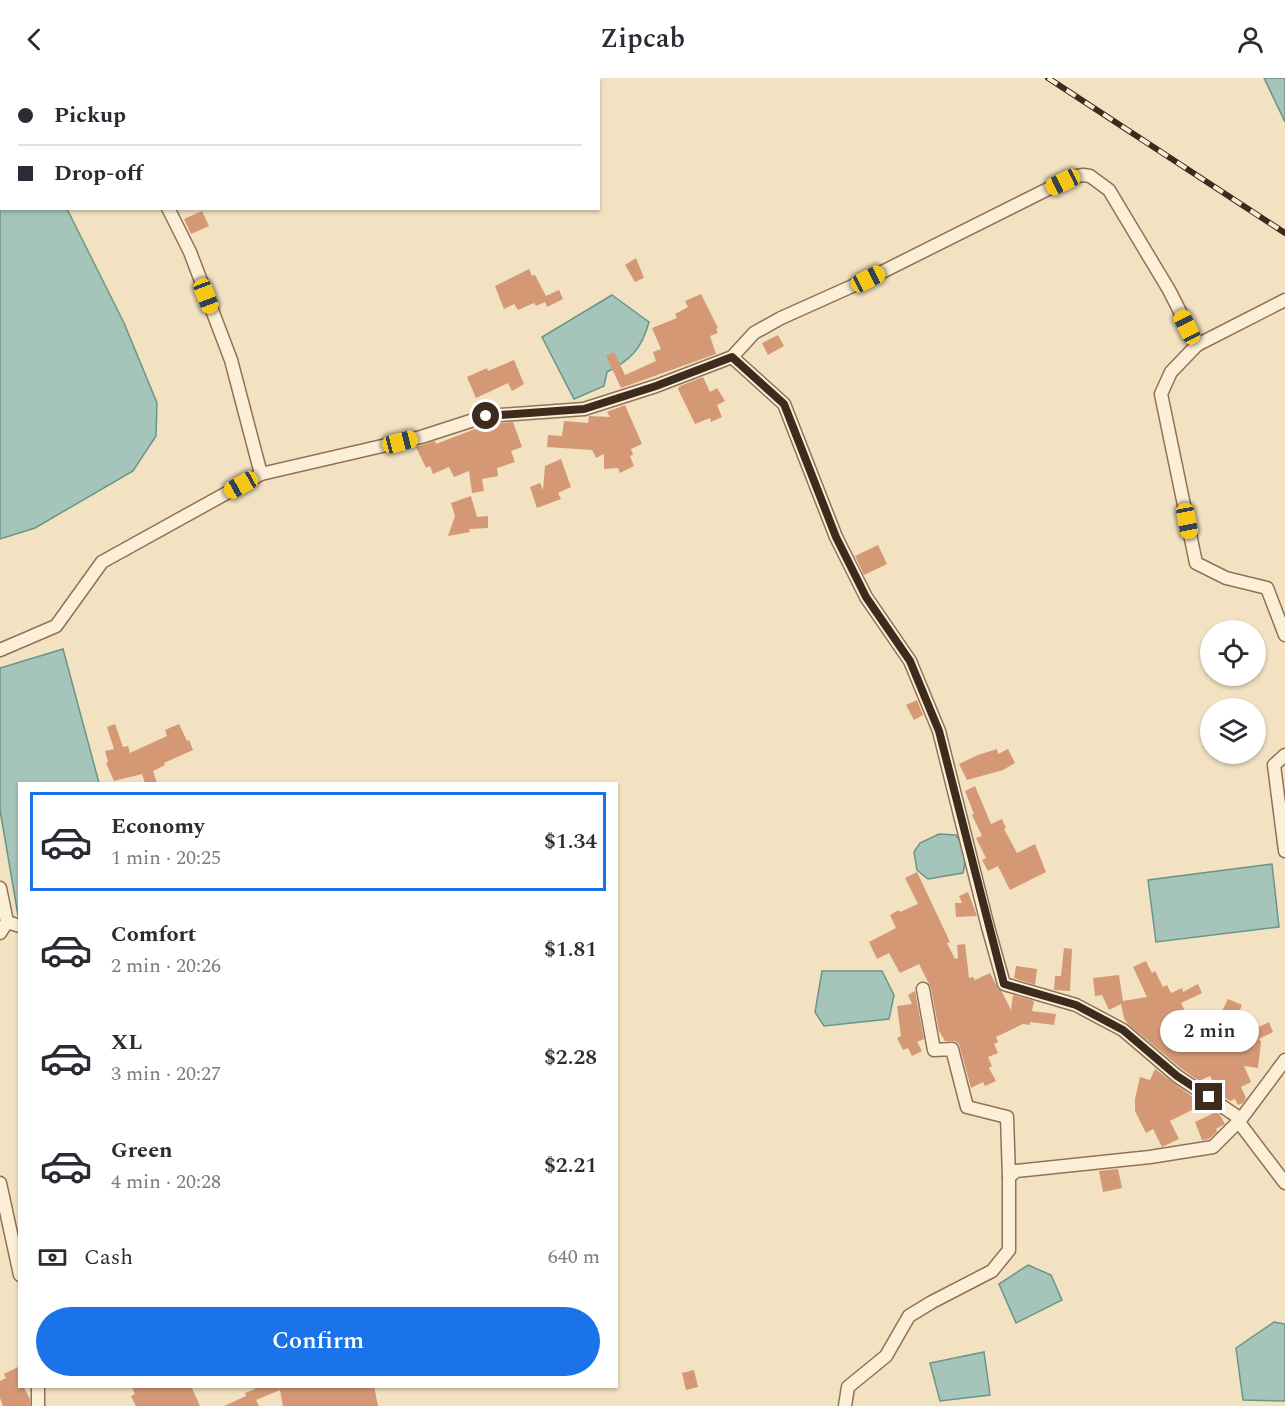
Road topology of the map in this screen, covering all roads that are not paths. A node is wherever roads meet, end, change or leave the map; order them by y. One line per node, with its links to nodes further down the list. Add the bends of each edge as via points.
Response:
1 (169, 210): 5 (street, via 190,252 231,360)
2 (1285, 300): 3 (street)
3 (1197, 345): 4 (street, via 1109,190 1083,175 781,318 754,333); 6 (street, via 1171,372 1161,394 1196,563 1226,578 1267,588)
4 (732, 357): 5 (street, via 584,409 486,416 421,436); 14 (street, via 784,404 836,537 866,597 910,661 939,731 1004,984 1076,1005 1123,1030 1177,1076)
5 (261, 474): 7 (street, via 102,562 56,627)
6 (1285, 634)
7 (0, 650)
8 (1285, 755): 9 (street, via 1274,765)
9 (1285, 851)
10 (0, 888): 11 (street)
11 (9, 927)
12 (923, 989): 15 (street, via 934,1050 952,1049 967,1107 1007,1118)
13 (1285, 1060): 14 (street)
14 (1239, 1120): 15 (street, via 1213,1147 1016,1171); 17 (street)
15 (1008, 1178): 21 (street, via 1009,1250 992,1271 909,1316 886,1356 848,1387)
16 (0, 1183): 18 (street)
17 (1285, 1183)
18 (18, 1266)
19 (38, 1388): 20 (street)
20 (38, 1406)
21 (845, 1406)

